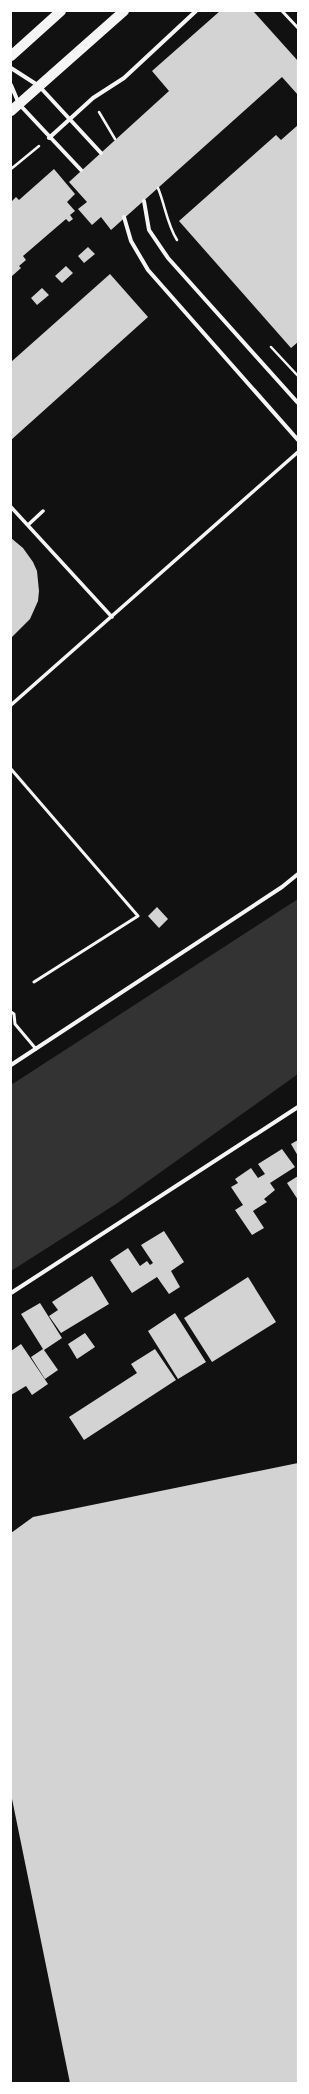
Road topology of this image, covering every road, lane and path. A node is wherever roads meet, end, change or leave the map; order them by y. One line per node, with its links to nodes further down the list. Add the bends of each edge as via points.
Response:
1 (61, 11): 6 (main road)
2 (124, 11): 9 (main road)
3 (196, 11): 12 (street, via 124,78 93,98)
4 (282, 11): 5 (lane)
5 (298, 28)
6 (11, 56)
7 (11, 68): 9 (street)
8 (11, 85): 10 (street)
9 (39, 86): 10 (main road); 12 (street)
10 (15, 108): 13 (street)
11 (105, 119): 14 (path)
12 (70, 120): 13 (street); 15 (street)
13 (49, 138): 16 (path); 17 (street)
14 (116, 139)
15 (100, 153)
16 (11, 168)
17 (81, 170)
18 (158, 188): 21 (path, via 169,226)
19 (144, 201): 24 (street, via 149,230 168,258)
20 (124, 217): 25 (street, via 131,241 148,270)
21 (180, 246)
22 (267, 343): 23 (path)
23 (298, 376)
24 (298, 403)
25 (298, 440)
26 (298, 452): 30 (street)
27 (11, 507): 29 (street)
28 (44, 511): 29 (street)
29 (28, 525): 30 (street)
30 (112, 617): 31 (street)
31 (11, 705)
32 (11, 770): 34 (lane, via 138,916)
33 (298, 874): 37 (street)
34 (34, 982)
35 (11, 1012): 36 (lane, via 14,1014)
36 (13, 1024): 37 (lane)
37 (36, 1049): 38 (street)
38 (11, 1065)
39 (298, 1107): 40 (street)
40 (11, 1293)

